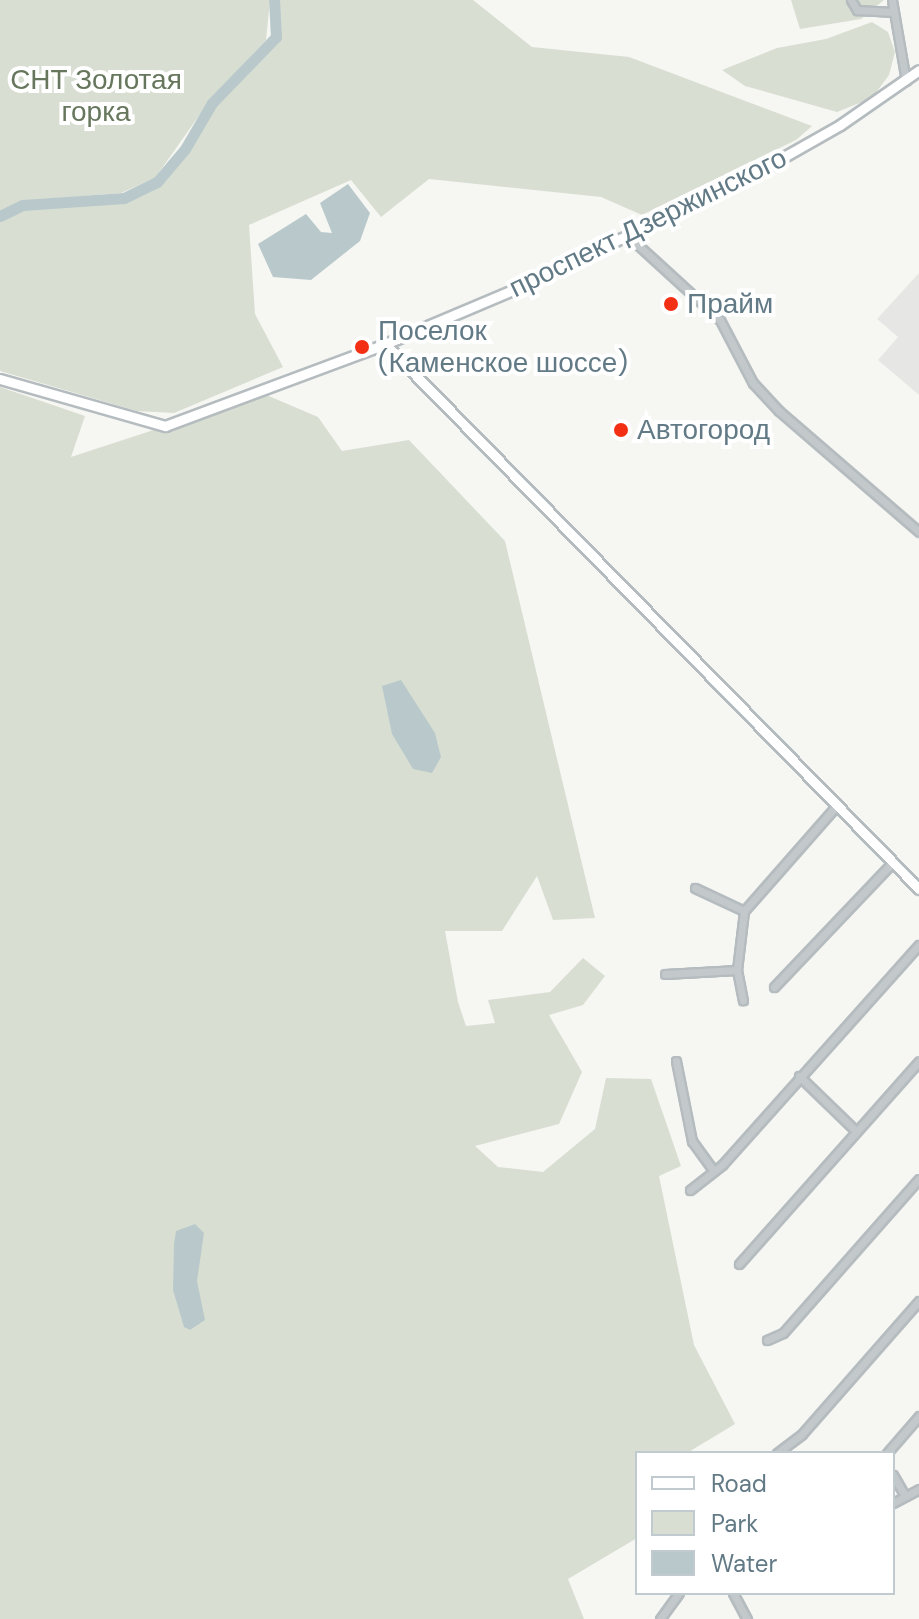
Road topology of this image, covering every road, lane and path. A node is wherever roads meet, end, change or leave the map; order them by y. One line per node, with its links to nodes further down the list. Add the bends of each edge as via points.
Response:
1 (851, 0): 3 (street, via 857,10)
2 (892, 0): 3 (street)
3 (894, 12): 5 (street)
4 (919, 70): 5 (street, проспект Дзержинского)
5 (906, 81): 6 (street, проспект Дзержинского, via 759,171)
6 (627, 235): 7 (street, проспект Дзержинского); 9 (street, via 720,320 753,383 779,411)
7 (385, 344): 8 (street, проспект Дзержинского, via 165,426); 10 (street)
8 (0, 379)
9 (919, 532)
10 (837, 805): 11 (street); 14 (street)
11 (893, 862): 13 (street); 18 (street)
12 (695, 888): 14 (street)
13 (919, 889)
14 (744, 911): 16 (street)
15 (919, 945): 22 (street)
16 (737, 970): 17 (street); 19 (street)
17 (665, 974)
18 (774, 987)
19 (743, 1000)
20 (676, 1061): 24 (street, via 692,1141)
21 (919, 1061): 23 (street)
22 (799, 1076): 23 (street); 24 (street)
23 (855, 1130): 27 (street)
24 (714, 1171): 26 (street)
25 (919, 1179): 29 (street, via 783,1333)
26 (690, 1190)
27 (739, 1264)
28 (919, 1301): 31 (street)
29 (767, 1340)
30 (919, 1416): 32 (street)
31 (779, 1451)
32 (889, 1451)
33 (895, 1478): 35 (street)
34 (919, 1489): 35 (street)
35 (905, 1496): 36 (street)
36 (895, 1502)
37 (678, 1595): 39 (street)
38 (734, 1595): 40 (street)
39 (660, 1619)
40 (747, 1619)

